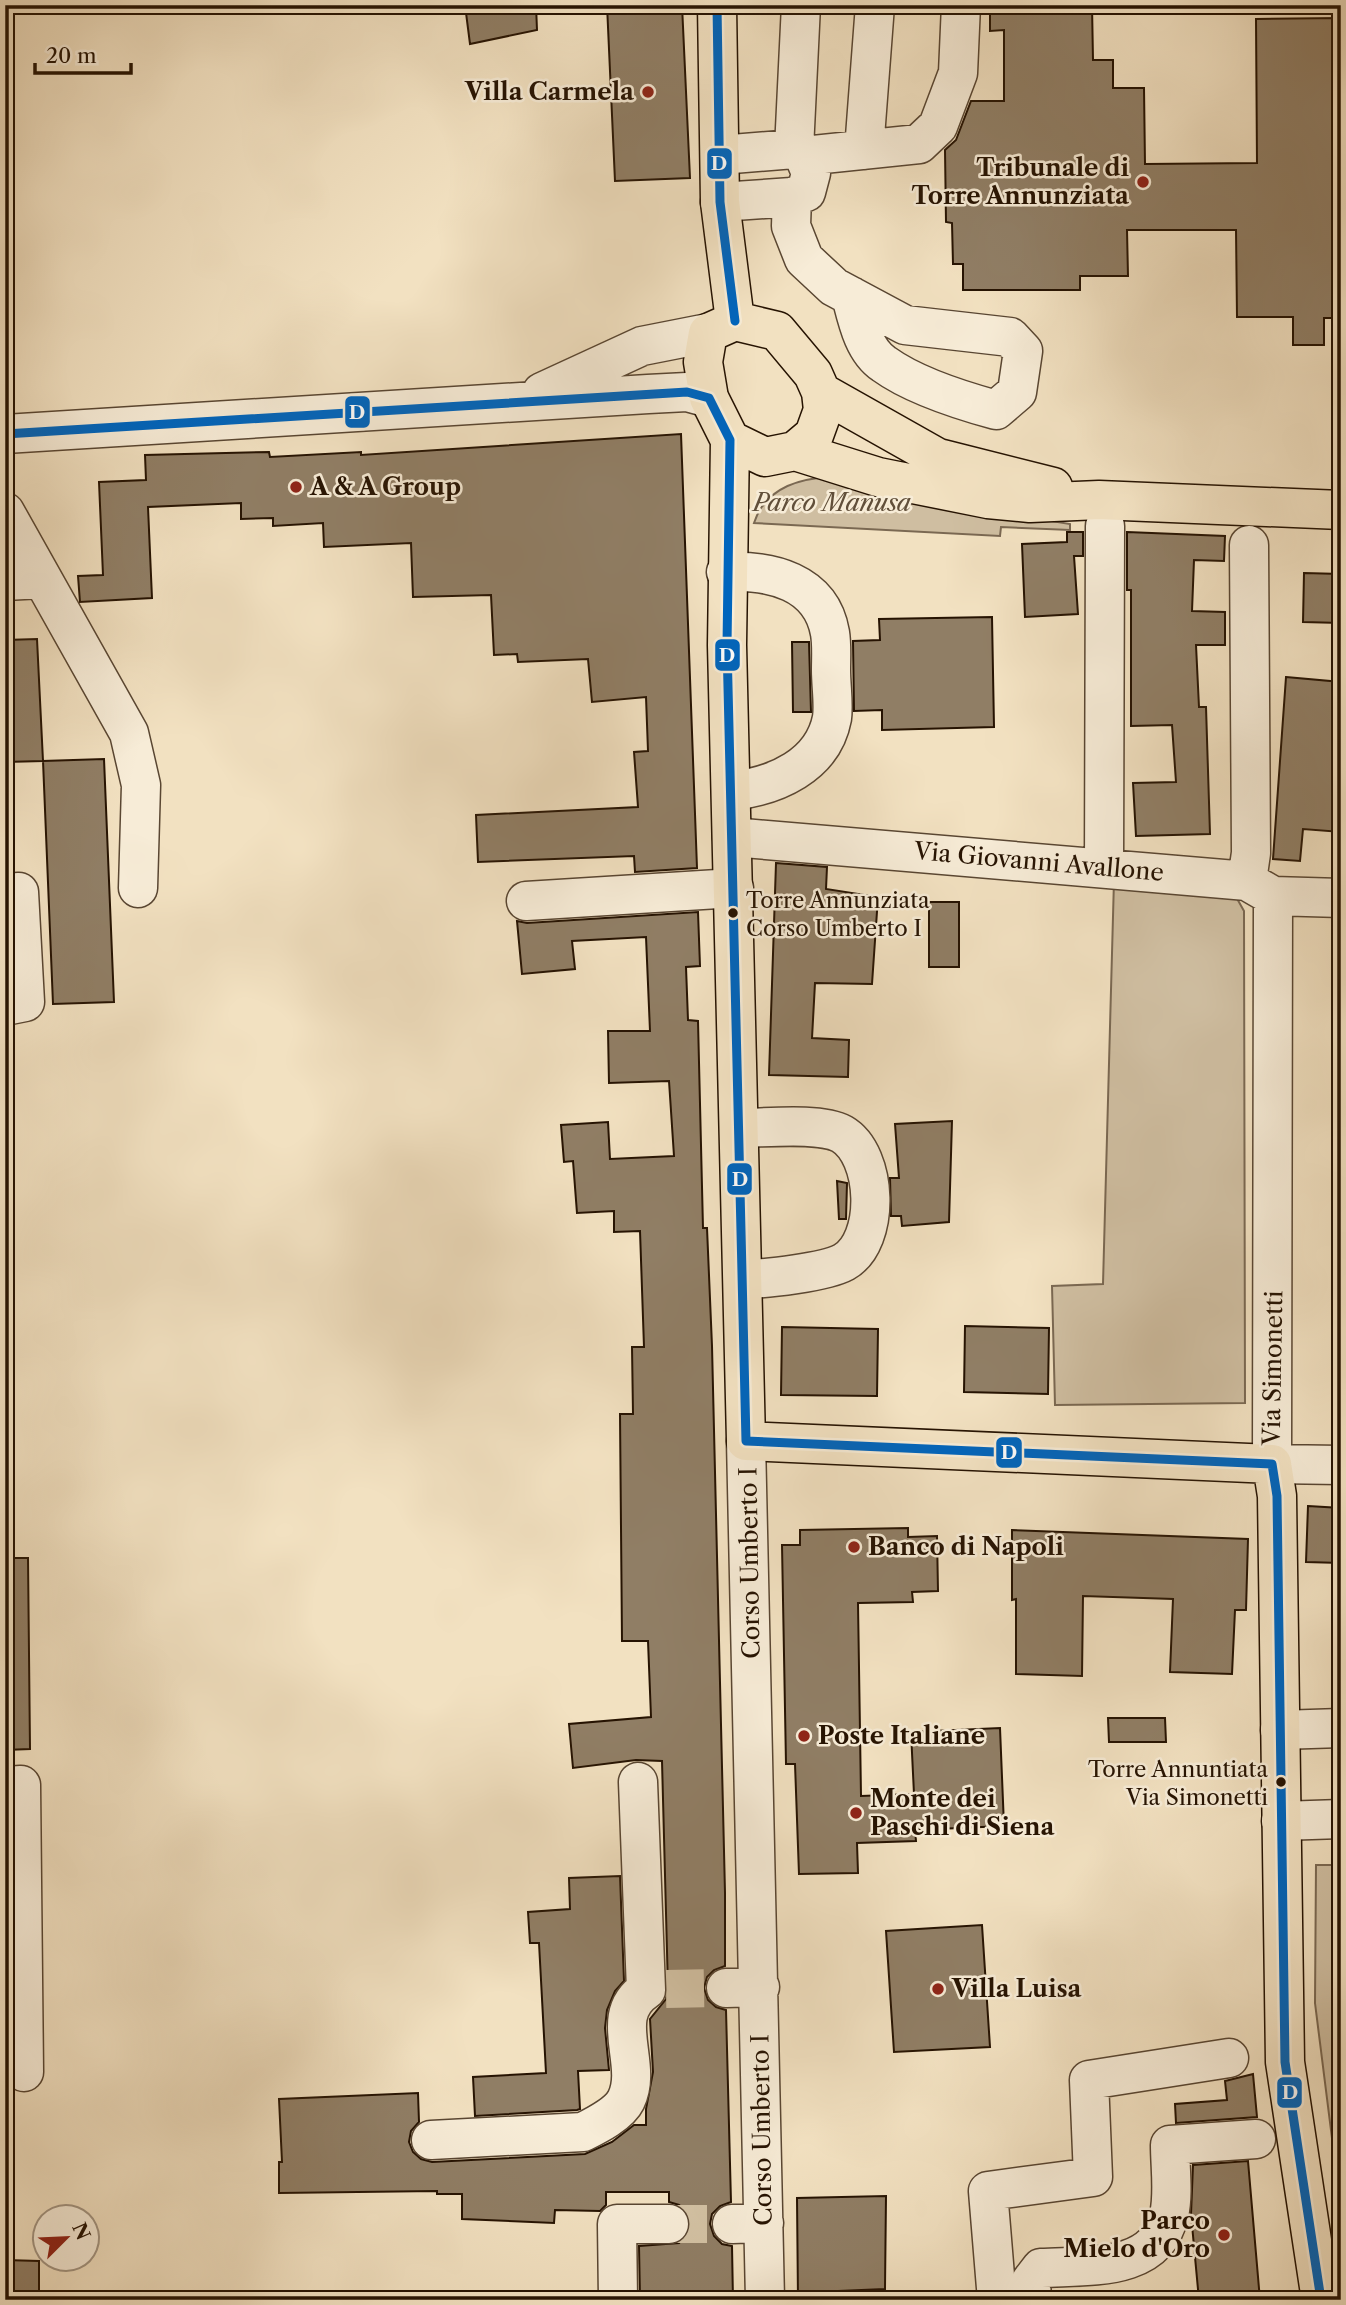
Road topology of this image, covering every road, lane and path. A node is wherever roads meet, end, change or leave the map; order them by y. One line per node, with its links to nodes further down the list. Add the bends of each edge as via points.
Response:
1 (717, 5): 7 (main road, Corso Umberto I)
2 (801, 5): 6 (street)
3 (875, 5): 5 (street)
4 (961, 5): 5 (street, via 958,73 937,126 919,144)
5 (864, 150): 6 (street)
6 (799, 153): 7 (street); 8 (street, via 811,173 806,192)
7 (720, 155): 9 (main road, Corso Umberto I)
8 (792, 197): 9 (street); 10 (street, via 792,226 804,259)
9 (720, 202): 11 (main road, Corso Umberto I)
10 (851, 296)
11 (721, 327): 12 (main road, via 776,331 813,374); 13 (main road, Corso Umberto I, via 703,362); 14 (street, via 642,346)
12 (821, 392): 17 (main road, Corso Umberto I, via 822,411 814,435); 20 (main road, via 938,458)
13 (709, 398): 14 (street, via 687,392); 16 (main road, Corso Umberto I)
14 (520, 400): 15 (street)
15 (5, 434)
16 (730, 440): 17 (main road); 21 (main road, Corso Umberto I)
17 (780, 454): 20 (main road, via 988,499 1030,503); 21 (main road, Corso Umberto I)
18 (1341, 510): 20 (main road)
19 (5, 512): 24 (street)
20 (1103, 523): 27 (street)
21 (731, 533): 23 (main road, Corso Umberto I)
22 (1249, 545): 30 (street, Via Simonetti, via 1251,853)
23 (726, 572): 25 (main road, Corso Umberto I); 25 (street, via 757,571 784,577 807,592 830,632 832,717 824,743 802,767 776,781)
24 (23, 580): 29 (street, via 129,733 141,785)
25 (732, 791): 26 (main road, Corso Umberto I)
26 (733, 837): 27 (street, Via Giovanni Avallone); 28 (main road, Corso Umberto I)
27 (1104, 868): 30 (street, Via Giovanni Avallone)
28 (734, 887): 33 (street); 35 (main road, Corso Umberto I)
29 (138, 888)
30 (1260, 888): 32 (street, Via Giovanni Avallone); 38 (street, Via Simonetti)
31 (5, 893): 34 (street, via 19,892 25,1002)
32 (1341, 898)
33 (526, 901)
34 (5, 1006)
35 (740, 1128): 36 (main road, Corso Umberto I); 36 (street, via 822,1129 842,1134 868,1170 869,1228 862,1246 844,1262 768,1279)
36 (744, 1279): 37 (main road, Corso Umberto I)
37 (747, 1441): 38 (main road); 52 (street, Corso Umberto I, via 743,1987 748,2223)
38 (1272, 1464): 39 (street); 41 (main road, Via Simonetti, via 1277,1496)
39 (1341, 1465)
40 (1341, 1728): 41 (street)
41 (1280, 1730): 45 (main road, Via Simonetti)
42 (638, 1782): 49 (street, via 656,1989 633,1998 627,2011 631,2088 626,2102 583,2132)
43 (5, 1786): 47 (street, via 21,1785)
44 (1341, 1819): 45 (street)
45 (1281, 1821): 55 (main road, Via Simonetti, via 1285,2062)
46 (1230, 2058): 53 (street, via 1089,2080 1093,2177 988,2191)
47 (24, 2072)
48 (1256, 2139): 54 (street, via 1170,2145 1169,2214 1160,2239 1142,2255 1121,2263 1041,2268 1031,2281)
49 (431, 2140)
50 (670, 2224): 51 (street, via 617,2224)
51 (618, 2300)
52 (765, 2300)
53 (997, 2300)
54 (1032, 2300)
55 (1321, 2300)

